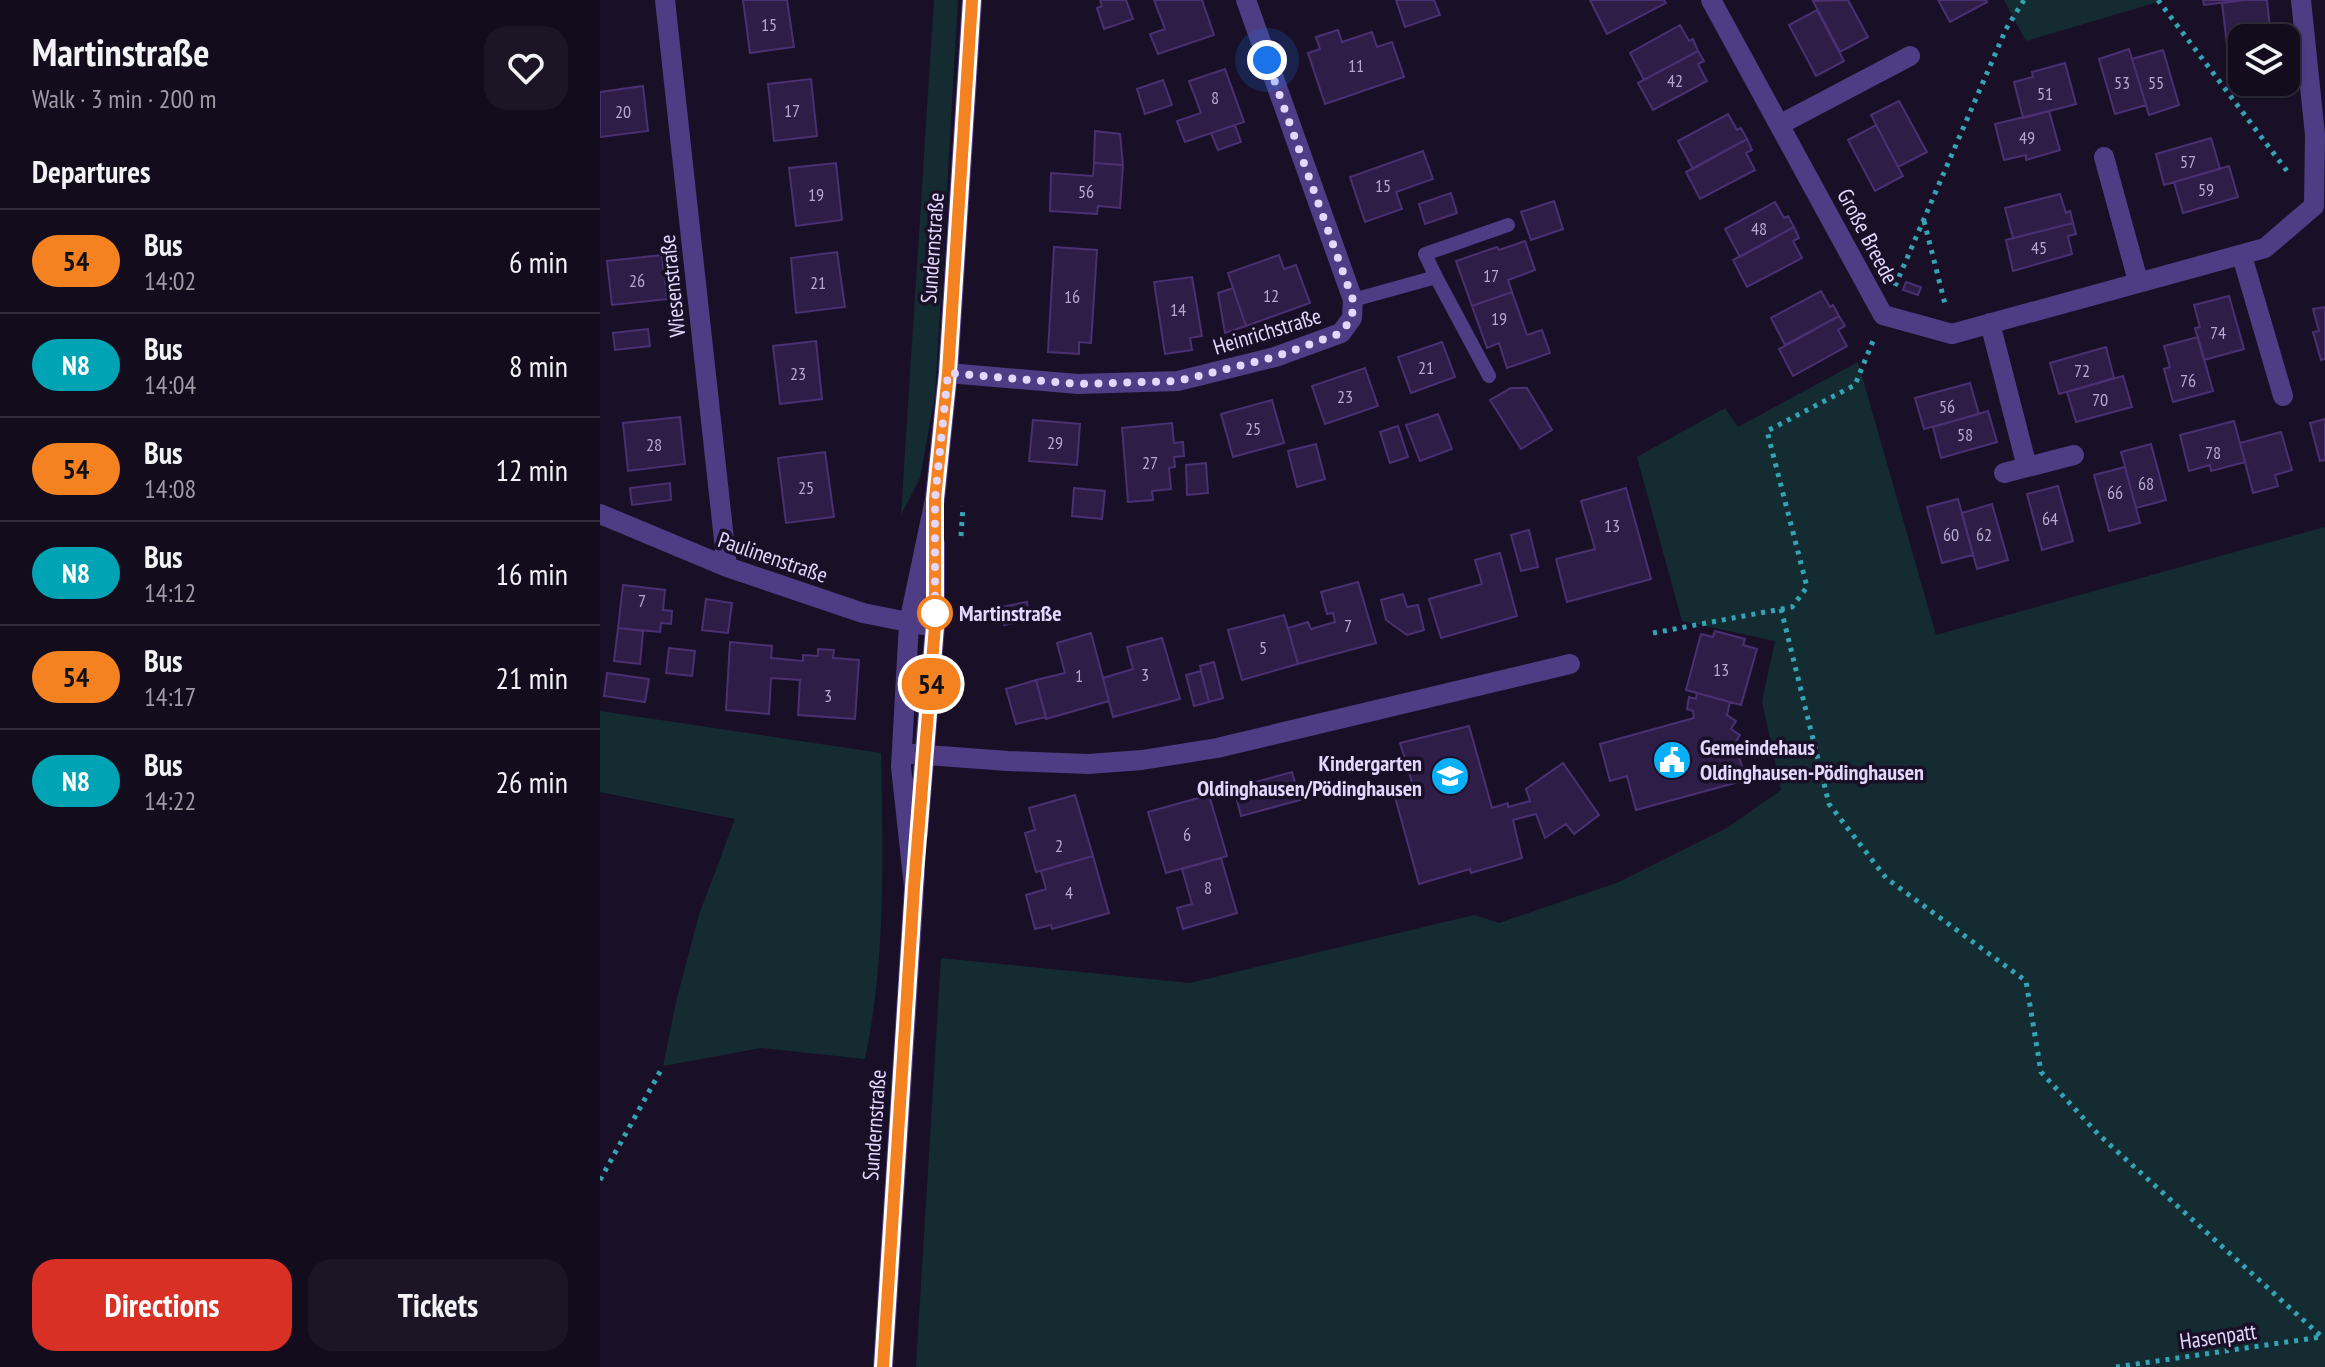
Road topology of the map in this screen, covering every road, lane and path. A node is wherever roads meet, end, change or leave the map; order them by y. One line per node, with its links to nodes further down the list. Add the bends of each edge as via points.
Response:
1 (665, 0): 29 (street, Wiesenstraße)
2 (972, 0): 21 (street, Sundernstraße)
3 (1246, 0): 17 (street)
4 (1711, 0): 9 (street, Große Breede)
5 (2024, 0): 12 (path, via 2006,29)
6 (2158, 0): 11 (path)
7 (2301, 0): 11 (street, via 2315,135)
8 (1910, 56): 9 (street)
9 (1781, 124): 18 (street, Große Breede)
10 (2104, 157): 16 (street)
11 (2314, 206): 14 (street, via 2265,248)
12 (1924, 220): 18 (path); 20 (path)
13 (1508, 225): 15 (lane, via 1425,254)
14 (2242, 256): 16 (street); 23 (street)
15 (1436, 277): 17 (lane); 22 (lane)
16 (2138, 281): 19 (street)
17 (1353, 300): 21 (street, Heinrichstraße, via 1352,318 1341,333 1275,357 1178,381 1078,384)
18 (1883, 315): 20 (street, Große Breede); 30 (path, via 1855,385 1767,431 1807,587 1792,607)
19 (1990, 323): 20 (street); 25 (street)
20 (1952, 334)
21 (948, 373): 27 (street, Sundernstraße)
22 (1489, 376)
23 (2283, 396)
24 (2074, 455): 25 (street)
25 (2027, 467): 26 (street)
26 (2004, 473)
27 (935, 499): 31 (street, Sundernstraße); 32 (street, Sundernstraße)
28 (600, 514): 29 (street, Paulinenstraße)
29 (727, 567): 31 (street, Paulinenstraße)
30 (1781, 609): 33 (path); 40 (path, via 1829,804 1886,878 2026,981 2041,1072 2098,1134)
31 (909, 623): 32 (street, Paulinenstraße); 35 (street, Sundernstraße)
32 (935, 626): 36 (street, Sundernstraße)
33 (1653, 633)
34 (1570, 664): 36 (street, via 1217,748 1142,760 1088,764)
35 (902, 753): 36 (street); 37 (street, Sundernstraße)
36 (924, 755): 37 (street, Sundernstraße)
37 (914, 887): 41 (street, Sundernstraße)
38 (661, 1070): 39 (path)
39 (600, 1180)
40 (2324, 1336): 42 (path, Hasenpatt)
41 (883, 1367)
42 (2116, 1367)

